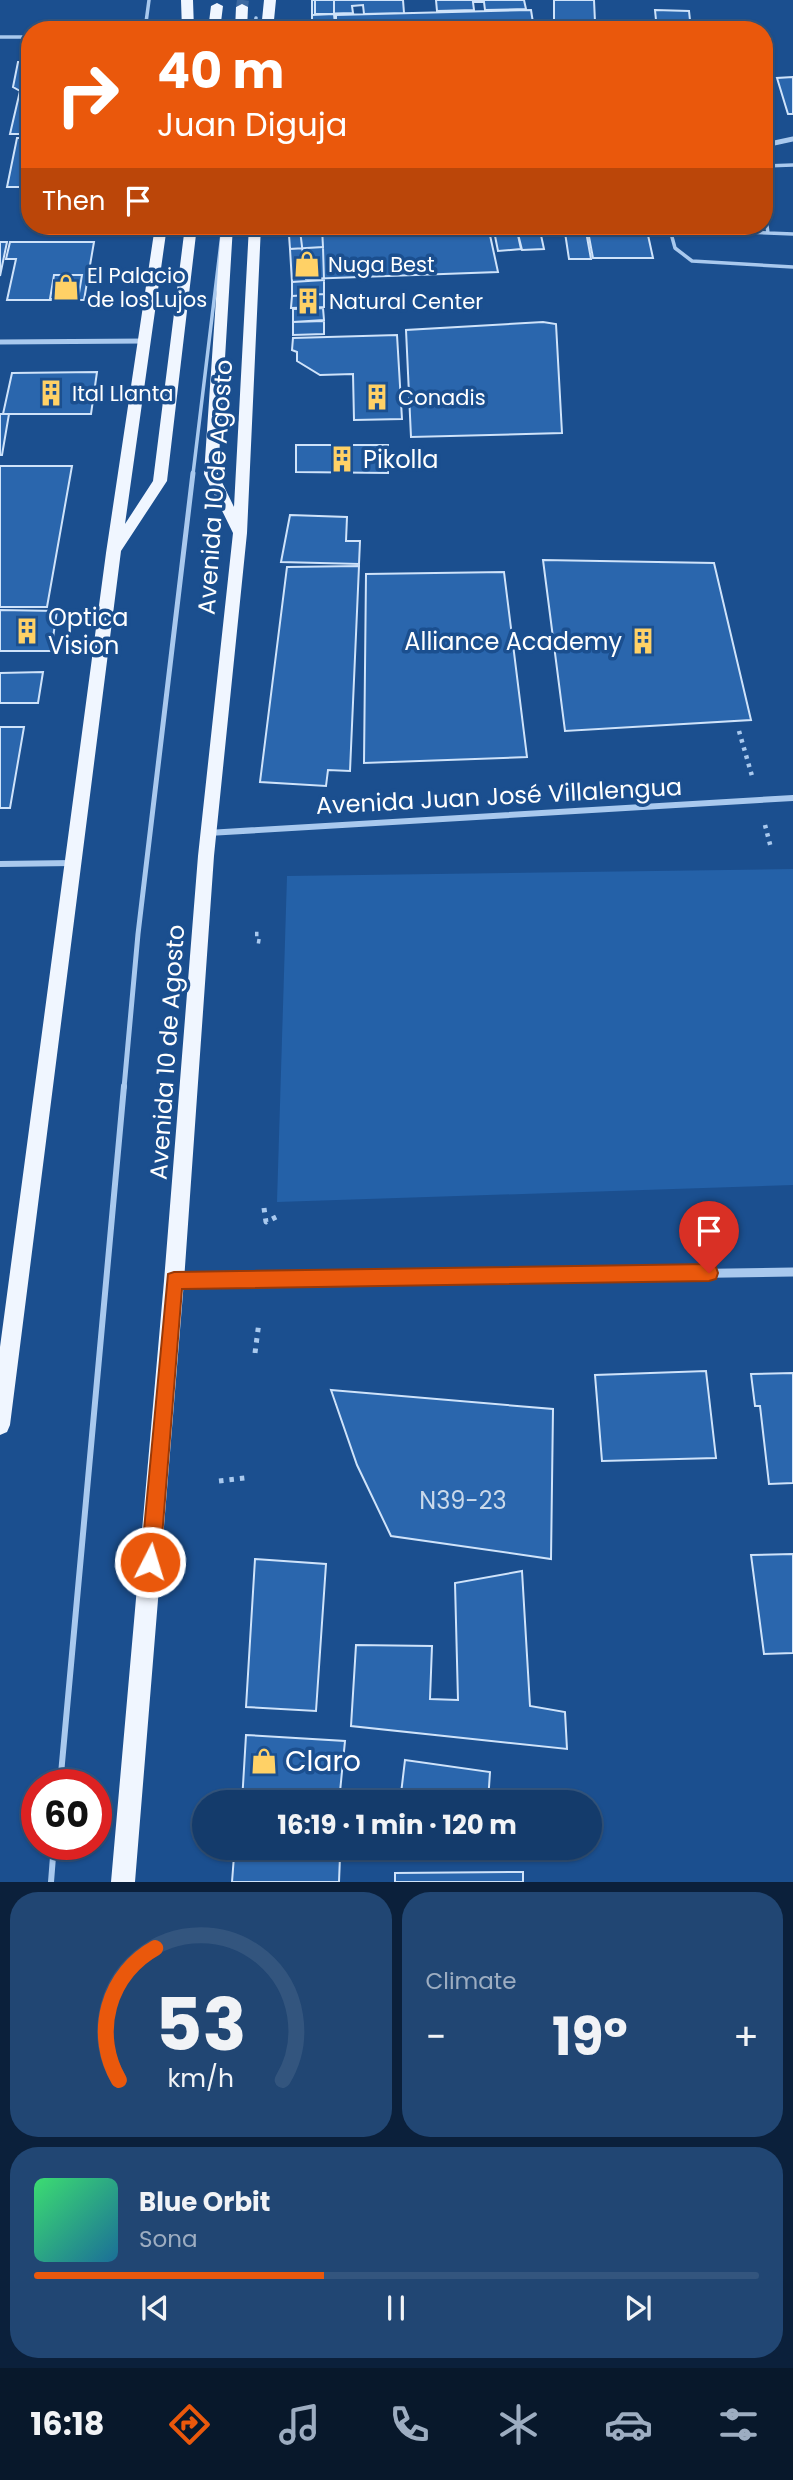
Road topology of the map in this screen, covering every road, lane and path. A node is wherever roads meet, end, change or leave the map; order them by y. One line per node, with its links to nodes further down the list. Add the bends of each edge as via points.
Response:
1 (149, 0): 7 (lane)
2 (187, 0): 8 (main road)
3 (270, 0): 12 (main road)
4 (217, 6): 9 (main road)
5 (242, 7): 10 (main road)
6 (256, 18): 11 (lane)
7 (146, 21)
8 (188, 21)
9 (215, 21)
10 (241, 21)
11 (256, 21)
12 (268, 21)
13 (0, 37): 14 (lane)
14 (21, 37)
15 (793, 139): 16 (street)
16 (773, 143)
17 (793, 165): 18 (lane)
18 (773, 166)
19 (773, 233): 20 (lane)
20 (793, 234)
21 (160, 235): 28 (main road)
22 (190, 235): 31 (main road, via 160,481)
23 (224, 235): 30 (main road, via 211,474)
24 (224, 235): 47 (lane, via 138,934)
25 (255, 235): 30 (main road, Avenida 10 de Agosto)
26 (671, 235): 27 (lane, via 674,250 692,261)
27 (793, 267)
28 (145, 341): 29 (street); 31 (main road)
29 (0, 342)
30 (240, 533): 33 (main road, Avenida 10 de Agosto)
31 (113, 553): 35 (main road)
32 (793, 797): 33 (street, Avenida Juan José Villalengua)
33 (208, 833): 41 (main road, Avenida 10 de Agosto)
34 (0, 863): 35 (street)
35 (75, 863): 44 (main road)
36 (255, 934): 37 (path)
37 (264, 934)
38 (264, 1209): 39 (path, via 266,1222)
39 (278, 1216)
40 (793, 1272): 41 (street)
41 (174, 1281): 50 (main road, Avenida 10 de Agosto)
42 (259, 1322): 43 (path)
43 (255, 1353)
44 (0, 1425)
45 (245, 1478): 46 (path)
46 (219, 1481)
47 (61, 1769)
48 (53, 1860): 49 (lane)
49 (51, 1881)
50 (123, 1881)

